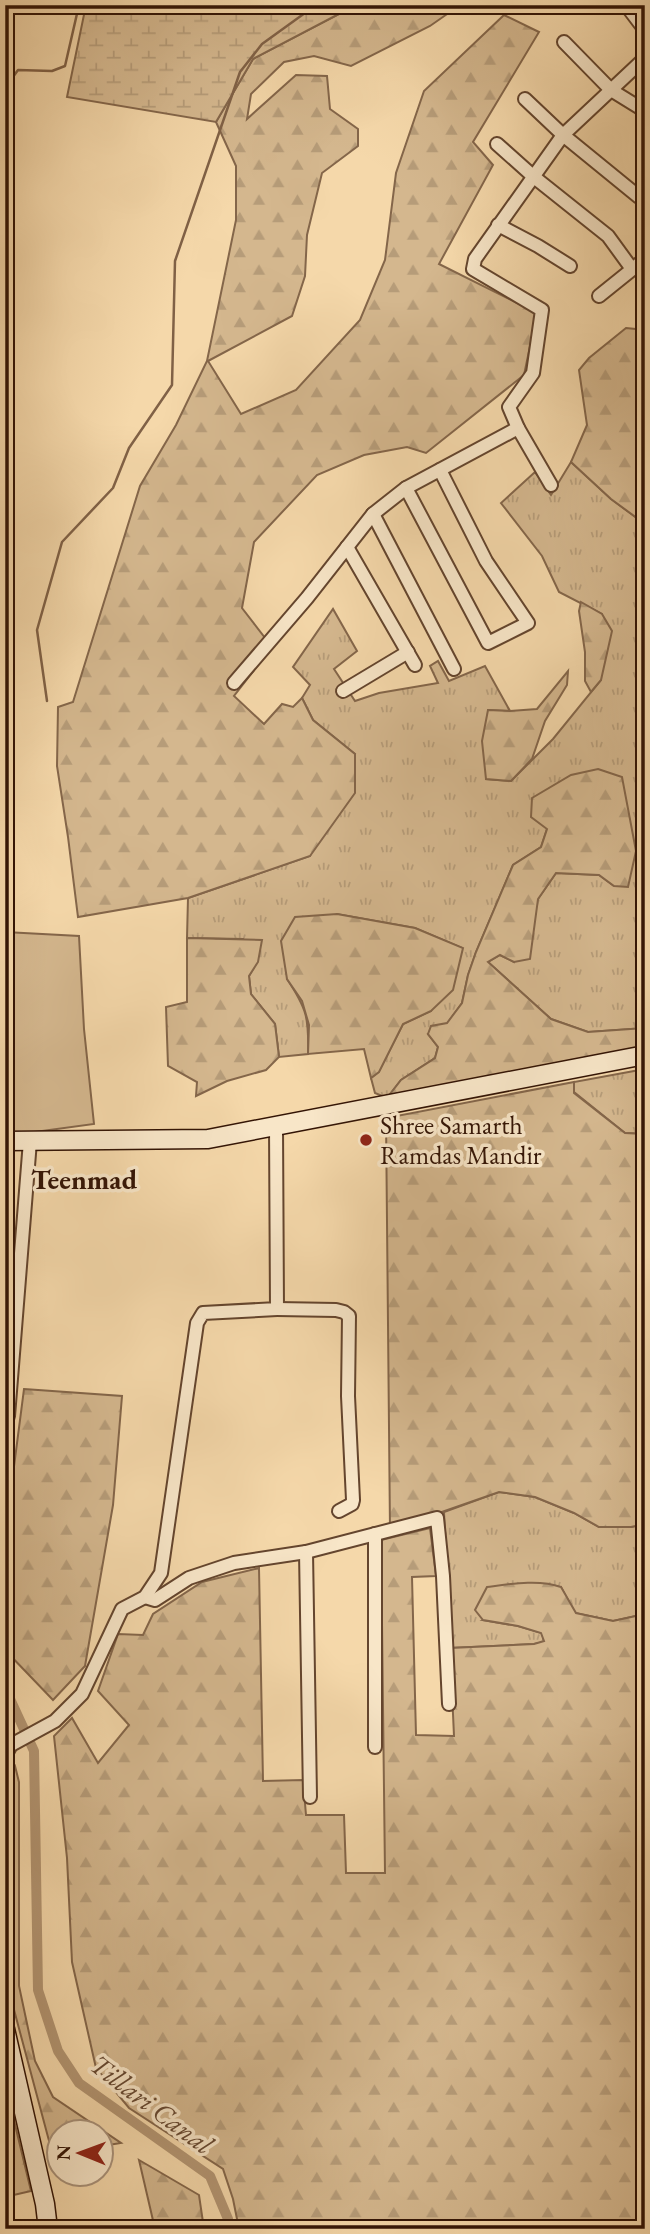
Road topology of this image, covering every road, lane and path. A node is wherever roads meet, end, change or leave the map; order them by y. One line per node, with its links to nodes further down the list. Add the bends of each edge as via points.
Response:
1 (626, 5): 2 (street)
2 (645, 30)
3 (564, 42): 5 (street)
4 (645, 58): 5 (street)
5 (611, 90): 7 (street); 8 (street)
6 (525, 99): 8 (street)
7 (645, 111)
8 (564, 135): 10 (street); 11 (street)
9 (497, 144): 10 (street)
10 (534, 177): 12 (street); 15 (street, via 608,236)
11 (639, 197)
12 (498, 225): 14 (street); 17 (street, via 473,269 542,310 533,373 509,407)
13 (645, 259): 15 (street)
14 (570, 266)
15 (632, 269): 16 (street)
16 (599, 296)
17 (518, 428): 18 (street); 19 (street)
18 (440, 470): 20 (street); 20 (street, via 486,561 528,623 488,643)
19 (551, 485)
20 (406, 488): 21 (street)
21 (373, 514): 22 (street); 25 (street)
22 (347, 547): 23 (street); 26 (street)
23 (408, 652): 24 (street); 27 (street)
24 (415, 665)
25 (454, 669)
26 (234, 683)
27 (343, 691)
28 (645, 1055): 29 (street)
29 (276, 1126): 30 (street, via 208,1139); 32 (street)
30 (30, 1141): 31 (street); 33 (street)
31 (5, 1142)
32 (277, 1309): 34 (street, via 337,1310 349,1316 353,1500); 37 (street, via 203,1313 197,1323 161,1573)
33 (8, 1416)
34 (339, 1511)
35 (375, 1534): 36 (street); 38 (street, via 437,1518); 39 (street)
36 (306, 1552): 37 (street, via 234,1563 189,1578 155,1600); 41 (street)
37 (145, 1597): 40 (street, via 122,1609 82,1694 55,1721 11,1745)
38 (449, 1704)
39 (375, 1747)
40 (5, 1756)
41 (310, 1797)
42 (5, 2029): 43 (street)
43 (48, 2229)

